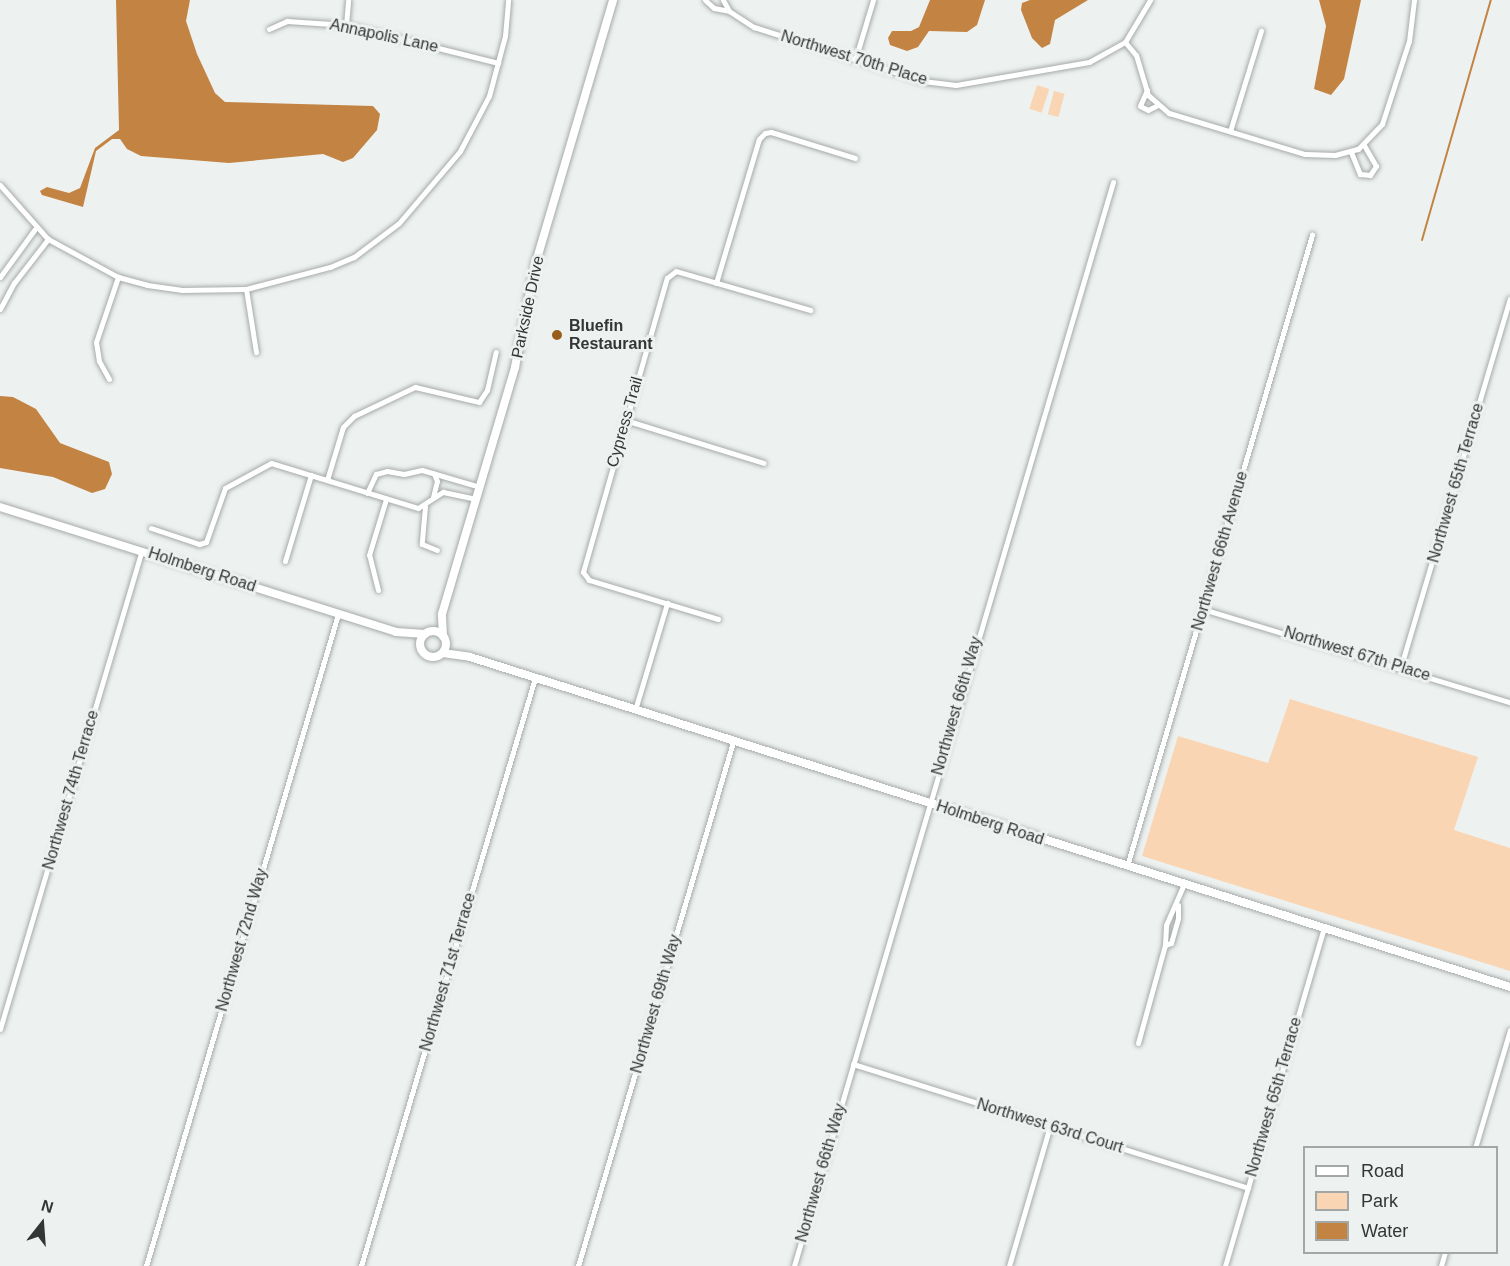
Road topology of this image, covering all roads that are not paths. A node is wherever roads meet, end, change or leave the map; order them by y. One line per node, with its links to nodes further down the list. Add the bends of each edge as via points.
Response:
1 (348, 0): 10 (street)
2 (508, 0): 15 (street)
3 (613, 0): 42 (street, Parkside Drive, via 536,262 515,367)
4 (706, 0): 9 (street, Northwest 70th Place, via 714,8)
5 (723, 0): 9 (street, Northwest 70th Place)
6 (873, 0): 14 (street)
7 (1150, 0): 13 (street)
8 (1414, 0): 19 (street, via 1408,42 1389,109)
9 (729, 11): 14 (street, Northwest 70th Place, via 754,27)
10 (346, 26): 11 (street, Annapolis Lane, via 287,21); 15 (street, Annapolis Lane)
11 (270, 29)
12 (1261, 31): 18 (street)
13 (1125, 42): 14 (street, Northwest 70th Place, via 1089,62 956,85 923,81); 16 (street, via 1136,55)
14 (855, 60)
15 (498, 63): 30 (street, via 489,96 460,151 399,223 354,256 330,267)
16 (1147, 90): 17 (street); 17 (street, via 1140,106 1148,110)
17 (1158, 105): 18 (street, via 1169,113)
18 (1230, 131): 20 (street, via 1305,154)
19 (1364, 145): 20 (street); 20 (street, via 1376,166 1370,175 1359,174)
20 (1351, 152)
21 (855, 158): 29 (street, via 781,135 765,134 759,139)
22 (1113, 182): 70 (street, Northwest 66th Way)
23 (0, 185): 24 (street)
24 (35, 229): 26 (street); 27 (street)
25 (1312, 235): 55 (street, Northwest 66th Avenue)
26 (48, 239): 28 (street); 32 (street, via 14,283)
27 (0, 277)
28 (118, 277): 30 (street, via 181,290); 36 (street, via 96,342 99,361)
29 (716, 283): 33 (street); 37 (street, Cypress Trail, via 671,273)
30 (246, 289): 35 (street)
31 (1510, 299): 65 (street, Northwest 65th Terrace)
32 (0, 309)
33 (810, 310)
34 (496, 351): 41 (street, via 487,390 479,402 415,387 354,416 343,427)
35 (256, 352)
36 (109, 379)
37 (625, 420): 38 (street); 54 (street, Cypress Trail, via 583,572 589,580)
38 (764, 463)
39 (434, 473): 42 (street); 43 (street, via 381,472 372,478); 44 (street, via 437,481)
40 (311, 475): 41 (street); 49 (street, via 271,463 232,482 225,488 206,542); 52 (street)
41 (327, 480): 43 (street)
42 (480, 487): 46 (street, Parkside Drive)
43 (367, 493): 45 (street)
44 (433, 497): 46 (street, via 451,491); 47 (street)
45 (386, 499): 47 (street); 53 (street, via 369,555)
46 (476, 499): 57 (street, Parkside Drive)
47 (425, 506): 50 (street, via 422,544)
48 (0, 507): 51 (street, Holmberg Road)
49 (151, 528)
50 (437, 550)
51 (142, 551): 56 (street, Holmberg Road); 77 (street, Northwest 74th Terrace)
52 (285, 561)
53 (378, 590)
54 (667, 603): 58 (street); 68 (street)
55 (1203, 609): 65 (street, Northwest 67th Place); 71 (street, Northwest 66th Avenue)
56 (338, 614): 60 (street, Holmberg Road); 84 (street, Northwest 72nd Way)
57 (442, 614): 59 (street, Parkside Drive); 61 (street, Parkside Drive)
58 (718, 619)
59 (426, 633): 60 (street, Holmberg Road); 61 (street, Holmberg Road); 62 (street)
60 (403, 634): 62 (street, Holmberg Road)
61 (444, 637): 63 (street, Parkside Drive); 64 (street, Holmberg Road)
62 (420, 647): 63 (street, Holmberg Road, via 428,656)
63 (443, 653): 64 (street, Holmberg Road)
64 (470, 657): 66 (street, Holmberg Road)
65 (1401, 666): 67 (street, Northwest 67th Place)
66 (535, 678): 68 (street, Holmberg Road); 85 (street, Northwest 71st Terrace)
67 (1510, 702)
68 (635, 710): 69 (street, Holmberg Road)
69 (733, 742): 70 (street, Holmberg Road); 86 (street, Northwest 69th Way)
70 (928, 804): 71 (street, Holmberg Road); 80 (street, Northwest 66th Way)
71 (1127, 866): 72 (street, Holmberg Road)
72 (1184, 884): 73 (street); 74 (street, Holmberg Road)
73 (1178, 903): 75 (street, via 1169,916); 75 (street, via 1171,943)
74 (1324, 928): 76 (street, Holmberg Road); 83 (street, Northwest 65th Terrace)
75 (1165, 945): 79 (street)
76 (1510, 987)
77 (0, 1029)
78 (1510, 1030): 82 (street)
79 (1138, 1042)
80 (853, 1064): 81 (street, Northwest 63rd Court); 87 (street, Northwest 66th Way)
81 (1050, 1126): 83 (street, Northwest 63rd Court); 88 (street)
82 (1477, 1146)
83 (1248, 1188): 89 (street, Northwest 65th Terrace)
84 (146, 1266)
85 (361, 1266)
86 (578, 1266)
87 (794, 1266)
88 (1009, 1266)
89 (1225, 1266)

